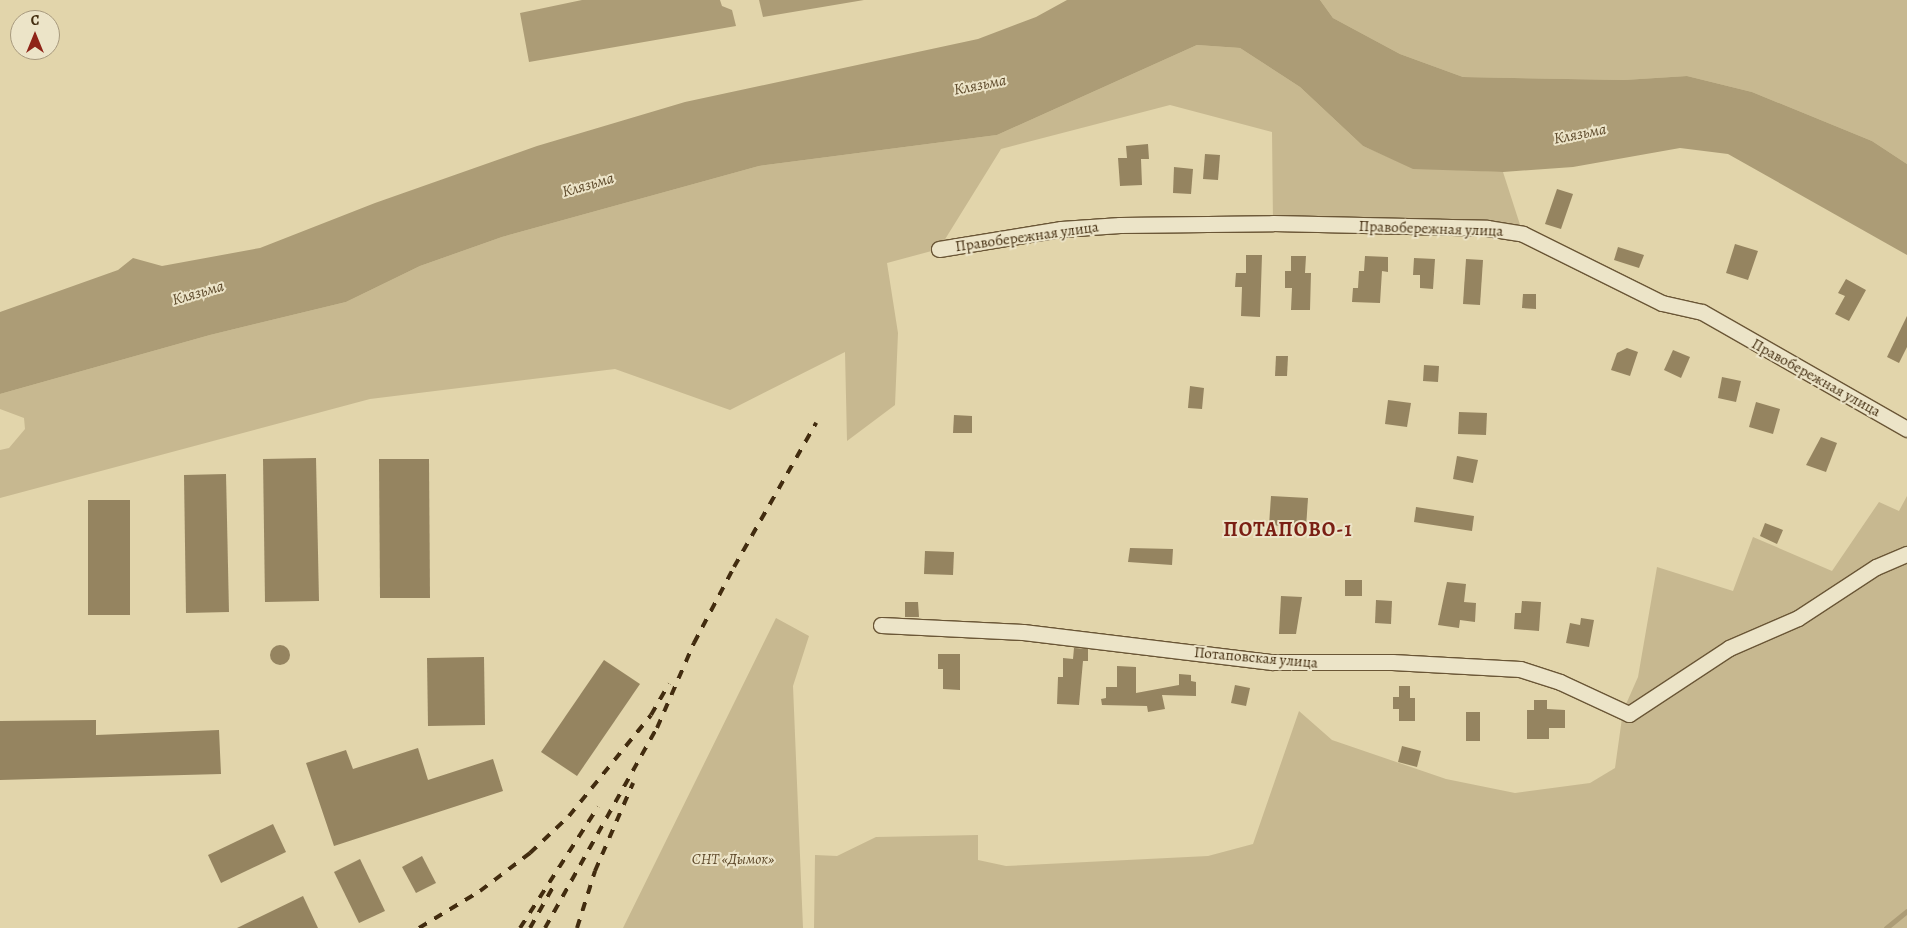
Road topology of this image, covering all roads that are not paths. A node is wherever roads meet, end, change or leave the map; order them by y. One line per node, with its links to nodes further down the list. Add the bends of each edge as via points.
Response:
1 (939, 249): 2 (street, Правобережная улица, via 1061,229 1120,225 1273,223 1487,228 1523,234 1662,303 1702,312)
2 (1907, 429)
3 (1907, 554): 4 (street, Потаповская улица, via 1876,567 1798,618 1729,648 1629,714 1560,682 1520,669 1392,662 1272,662 1023,632)
4 (881, 625)

